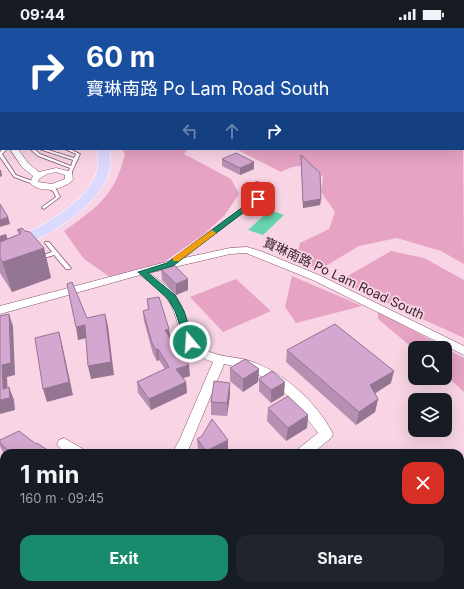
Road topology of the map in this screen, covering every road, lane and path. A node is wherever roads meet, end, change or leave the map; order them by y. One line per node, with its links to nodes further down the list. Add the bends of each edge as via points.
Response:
1 (4, 150): 9 (lane, via 0,154 15,176)
2 (15, 150): 9 (street)
3 (33, 150): 8 (lane)
4 (44, 150): 7 (lane)
5 (70, 150): 7 (lane, via 77,152)
6 (102, 150): 14 (main road, via 104,166 100,180 79,205 41,232)
7 (76, 160): 8 (lane)
8 (71, 171): 9 (street, via 56,170); 11 (street, via 69,180)
9 (36, 179): 11 (street, via 45,187)
10 (257, 183): 17 (lane, via 261,188 258,199)
11 (57, 188): 12 (lane, via 58,198)
12 (44, 208)
13 (47, 243): 15 (lane)
14 (0, 250)
15 (55, 253): 16 (lane); 18 (lane)
16 (36, 259)
17 (170, 264): 19 (street, 寶琳南路 Po Lam Road South); 21 (street, 寶琳南路 Po Lam Road South, via 230,251 254,252 318,278)
18 (68, 268)
19 (142, 272): 20 (street, 寶琳南路 Po Lam Road South); 22 (street, via 172,297 180,311 190,342 197,350)
20 (0, 310)
21 (464, 351)
22 (220, 359): 25 (street); 26 (street, via 251,366 268,374 299,397 326,434)
23 (64, 444): 24 (street)
24 (72, 449)
25 (181, 449)
26 (308, 449)

